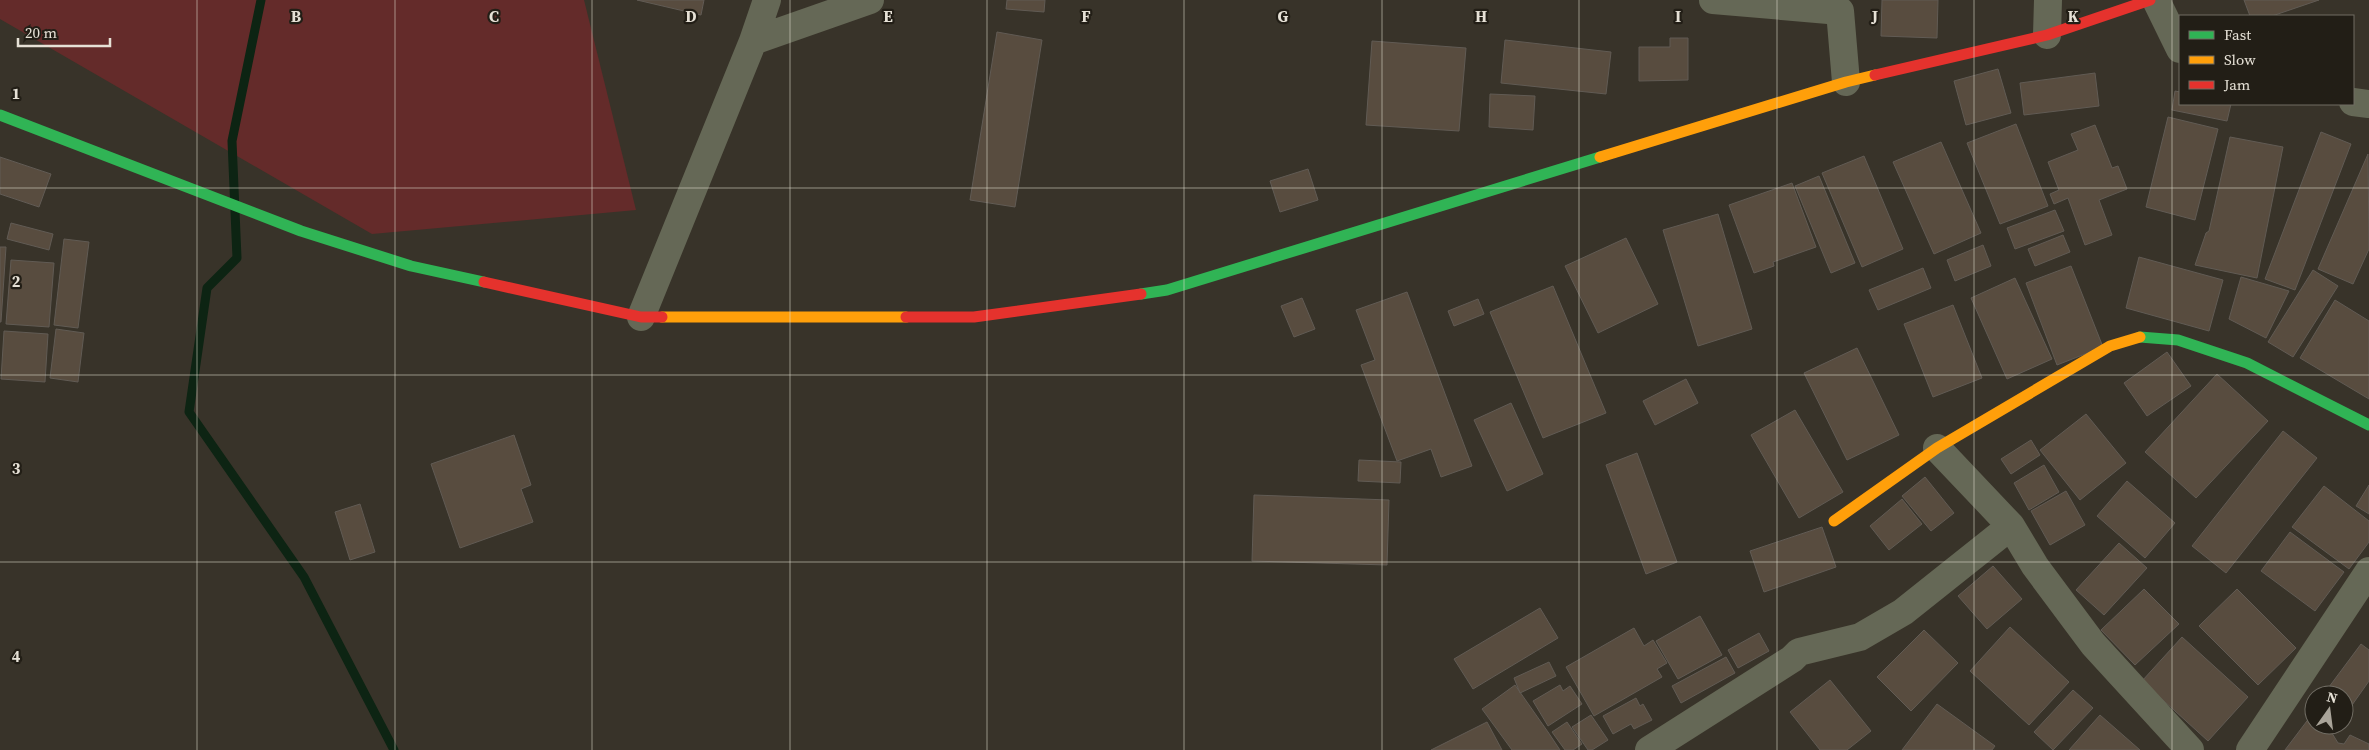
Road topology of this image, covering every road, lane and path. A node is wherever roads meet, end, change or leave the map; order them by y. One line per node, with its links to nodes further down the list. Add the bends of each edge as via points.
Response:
1 (767, 0): 9 (street)
2 (870, 0): 9 (street)
3 (1713, 0): 7 (street)
4 (2048, 0): 8 (street)
5 (2150, 0): 8 (main road)
6 (2156, 0): 10 (street)
7 (1840, 5): 11 (street)
8 (2047, 35): 11 (main road)
9 (753, 41): 15 (street)
10 (2179, 47)
11 (1846, 82): 15 (main road, via 1167,290 974,317)
12 (2354, 102): 13 (street)
13 (2369, 104)
14 (0, 115): 15 (main road, via 301,231 411,266)
15 (641, 317)
16 (2369, 425): 17 (main road, via 2247,363 2178,340 2137,337 2110,346)
17 (1936, 448): 18 (main road); 19 (street)
18 (1834, 521)
19 (2011, 526): 21 (street, via 1903,612 1860,637 1799,652); 22 (street, via 2035,566 2093,644)
20 (2369, 571): 23 (street)
21 (1649, 750)
22 (2190, 750)
23 (2250, 750)

